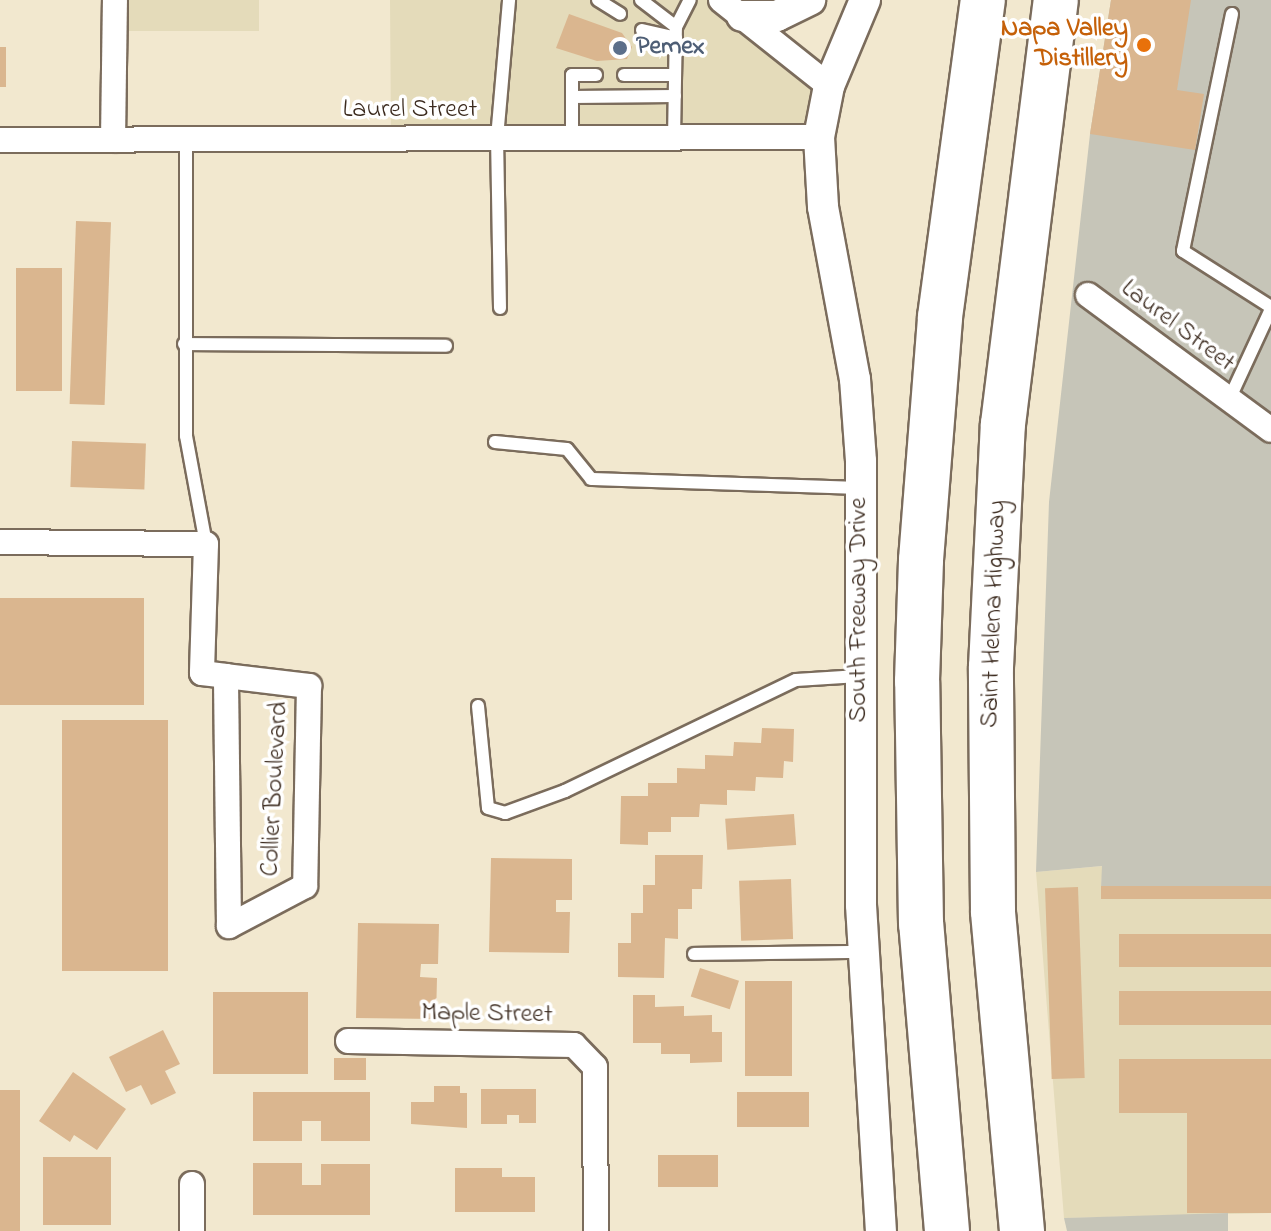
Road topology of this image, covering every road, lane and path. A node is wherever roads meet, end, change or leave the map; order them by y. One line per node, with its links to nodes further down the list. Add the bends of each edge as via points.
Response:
1 (115, 0): 26 (street)
2 (509, 0): 22 (lane)
3 (598, 0): 11 (lane)
4 (641, 0): 14 (lane)
5 (690, 0): 14 (lane)
6 (810, 0): 10 (street, via 777,16)
7 (865, 0): 18 (street, South Freeway Drive)
8 (983, 0): 49 (highway, via 940,317 917,666 921,924)
9 (1056, 0): 50 (highway, Saint Helena Highway, via 1003,424 991,652 993,911)
10 (731, 8): 18 (street)
11 (620, 14)
12 (1232, 14): 30 (lane, via 1183,251)
13 (642, 30): 14 (lane)
14 (676, 32): 17 (lane)
15 (596, 75): 20 (lane, via 572,75)
16 (624, 75): 17 (lane)
17 (675, 75): 19 (lane)
18 (829, 86): 21 (street, South Freeway Drive)
19 (675, 96): 20 (lane); 24 (lane)
20 (572, 97): 23 (lane)
21 (819, 137): 24 (street, Laurel Street); 36 (street, South Freeway Drive, via 823,207 855,379)
22 (497, 138): 23 (street, Laurel Street); 27 (street, Laurel Street); 29 (lane)
23 (572, 138): 24 (street, Laurel Street)
24 (674, 138)
25 (0, 140): 26 (street, Laurel Street)
26 (113, 140): 27 (street, Laurel Street)
27 (186, 140): 31 (lane)
28 (1088, 295): 33 (street, Laurel Street)
29 (500, 308)
30 (1271, 308): 33 (lane)
31 (184, 344): 32 (lane); 38 (lane, via 186,436)
32 (446, 346)
33 (1228, 402): 34 (street, Laurel Street)
34 (1271, 430)
35 (495, 442): 36 (lane, via 567,449 591,479)
36 (861, 488): 40 (street, South Freeway Drive)
37 (0, 542): 38 (street)
38 (206, 544): 39 (street, via 202,673)
39 (226, 676): 39 (street, Collier Boulevard, via 309,686 305,886 229,926)
40 (859, 676): 41 (lane, via 796,680 565,791 505,813 488,808); 42 (street, South Freeway Drive)
41 (478, 706)
42 (863, 952): 43 (lane); 48 (street, South Freeway Drive)
43 (694, 954)
44 (348, 1041): 47 (street, Maple Street, via 574,1045 595,1067)
45 (192, 1184): 46 (street)
46 (192, 1231)
47 (596, 1231)
48 (881, 1231)
49 (947, 1231)
50 (1022, 1231)

